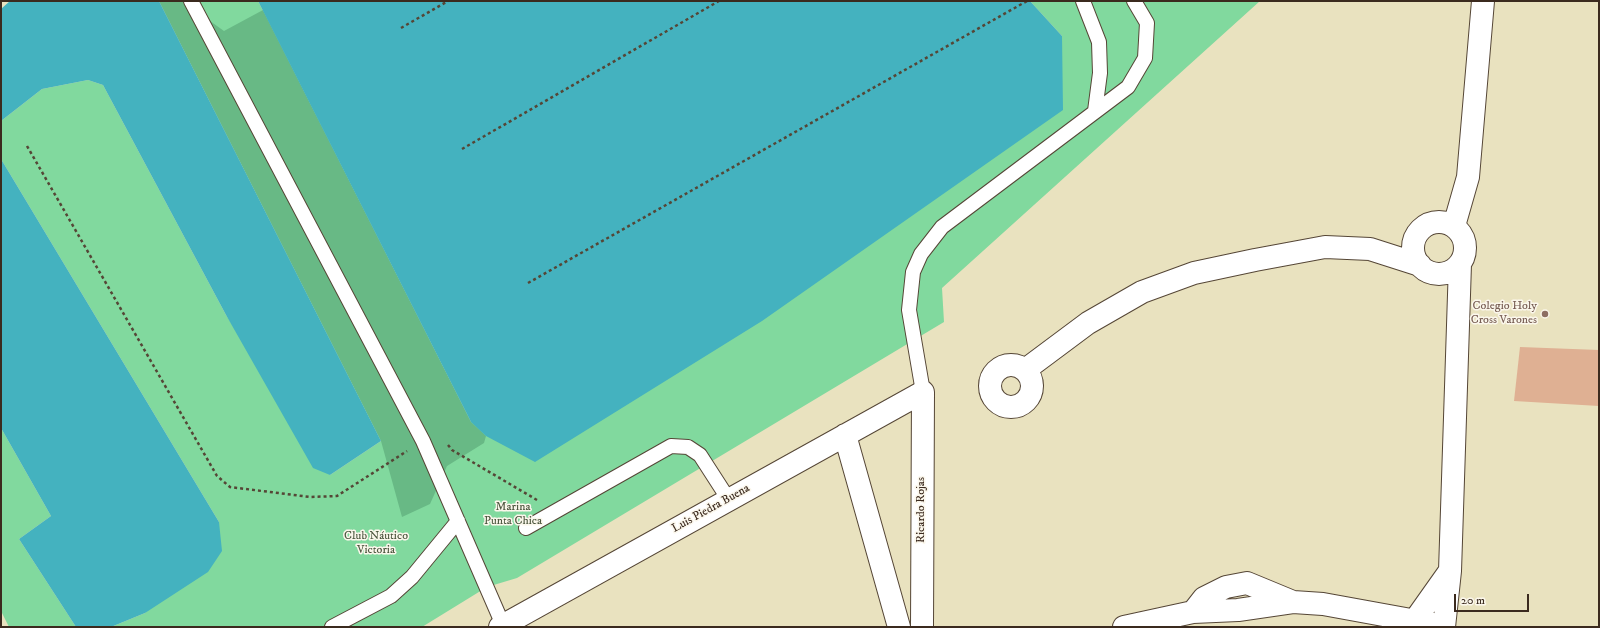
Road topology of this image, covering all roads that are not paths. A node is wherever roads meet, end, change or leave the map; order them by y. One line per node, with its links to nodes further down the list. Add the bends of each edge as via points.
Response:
1 (191, 1): 14 (lane, via 423,441)
2 (1083, 1): 5 (lane, via 1099,42 1100,73)
3 (1134, 1): 5 (lane, via 1147,23 1145,58 1128,87)
4 (1483, 1): 6 (street, via 1468,177)
5 (1096, 111): 11 (lane, via 942,228 921,254 913,272 909,310)
6 (1454, 226): 7 (street, via 1460,231 1465,243 1464,256); 8 (street, via 1446,223 1430,224 1417,234 1414,242 1415,258)
7 (1460, 264): 8 (street, via 1445,273 1436,274); 9 (street)
8 (1424, 268): 9 (street, via 1452,298); 10 (street, via 1370,249 1325,247 1194,273 1135,296 1088,323)
9 (1459, 320): 16 (street)
10 (1025, 370)
11 (923, 392): 12 (street, Luis Piedra Buena); 21 (street, Ricardo Rojas)
12 (845, 435): 13 (street, Luis Piedra Buena); 20 (street)
13 (729, 500): 15 (lane, via 700,455 688,447 671,446); 18 (street, Luis Piedra Buena)
14 (458, 521): 18 (lane); 19 (lane, via 412,577 391,596)
15 (526, 528)
16 (1450, 571): 17 (street); 23 (street)
17 (1414, 623): 22 (street, via 1323,604 1293,602 1238,610 1193,612); 23 (street)
18 (501, 626)
19 (332, 627)
20 (899, 627)
21 (922, 627)
22 (1124, 627)
23 (1444, 627)

